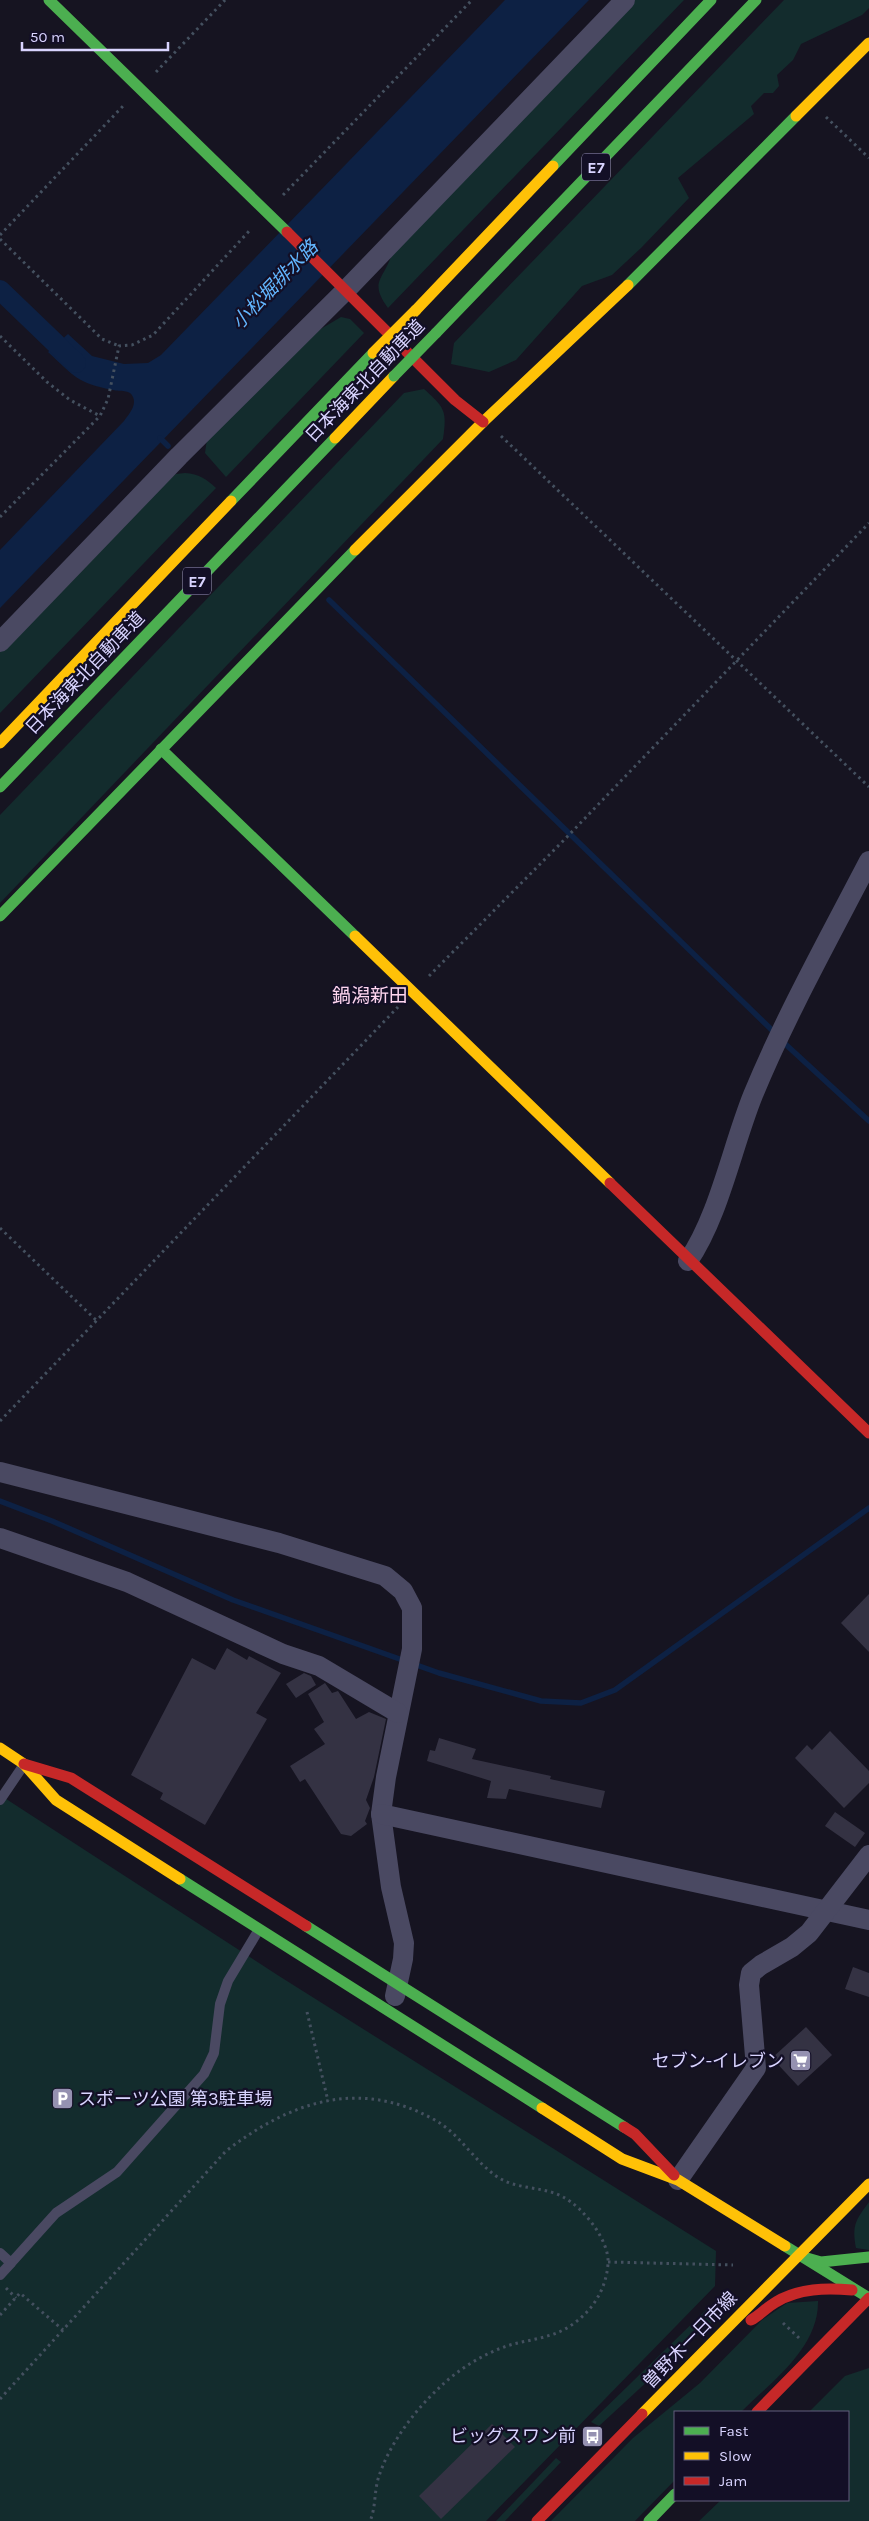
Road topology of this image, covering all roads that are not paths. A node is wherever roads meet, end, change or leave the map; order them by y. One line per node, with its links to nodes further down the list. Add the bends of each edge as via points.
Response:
1 (48, 0): 6 (main road)
2 (625, 0): 6 (street)
3 (712, 0): 9 (main road, 日本海東北自動車道 / E7, bridge)
4 (756, 0): 11 (main road, 日本海東北自動車道 / E7, bridge)
5 (869, 43): 7 (main road, via 620,293)
6 (342, 284): 7 (main road, via 456,400); 8 (street)
7 (482, 422): 10 (main road)
8 (0, 642)
9 (0, 743)
10 (161, 749): 13 (main road); 14 (main road)
11 (0, 787)
12 (869, 861): 14 (street, via 772,1048 745,1114 702,1241)
13 (0, 916)
14 (688, 1261): 15 (main road)
15 (869, 1433)
16 (0, 1472): 18 (street, via 279,1543 385,1576 403,1590 412,1608 412,1649)
17 (0, 1538): 18 (street, via 127,1582 283,1654 319,1666)
18 (399, 1709): 22 (street)
19 (0, 1748): 20 (main road)
20 (24, 1764): 21 (lane); 26 (main road, via 56,1800); 27 (main road, via 71,1778)
21 (0, 1800)
22 (381, 1814): 24 (street); 27 (street, via 404,1943 404,1959)
23 (869, 1855): 24 (street)
24 (825, 1911): 25 (street); 29 (street, via 809,1933 751,1973 748,1985 756,2068)
25 (869, 1920)
26 (258, 1931): 28 (main road); 34 (lane, via 228,1980 220,2004 214,2053 204,2074 117,2172 56,2213)
27 (397, 1985): 28 (street); 29 (main road, via 635,2134)
28 (391, 2012): 29 (main road, via 622,2159)
29 (678, 2180): 32 (main road)
30 (869, 2184): 32 (main road, 曽野木一日市線)
31 (0, 2253): 34 (lane)
32 (798, 2256): 33 (main road, via 820,2262); 36 (main road); 37 (main road, 曽野木一日市線)
33 (869, 2257)
34 (11, 2263): 35 (lane)
35 (0, 2275)
36 (869, 2298): 37 (main road, via 852,2290 824,2287 803,2291 775,2303); 38 (main road)
37 (715, 2340): 40 (main road, 曽野木一日市線)
38 (758, 2411)
39 (674, 2495): 41 (main road)
40 (537, 2521)
41 (649, 2521)

